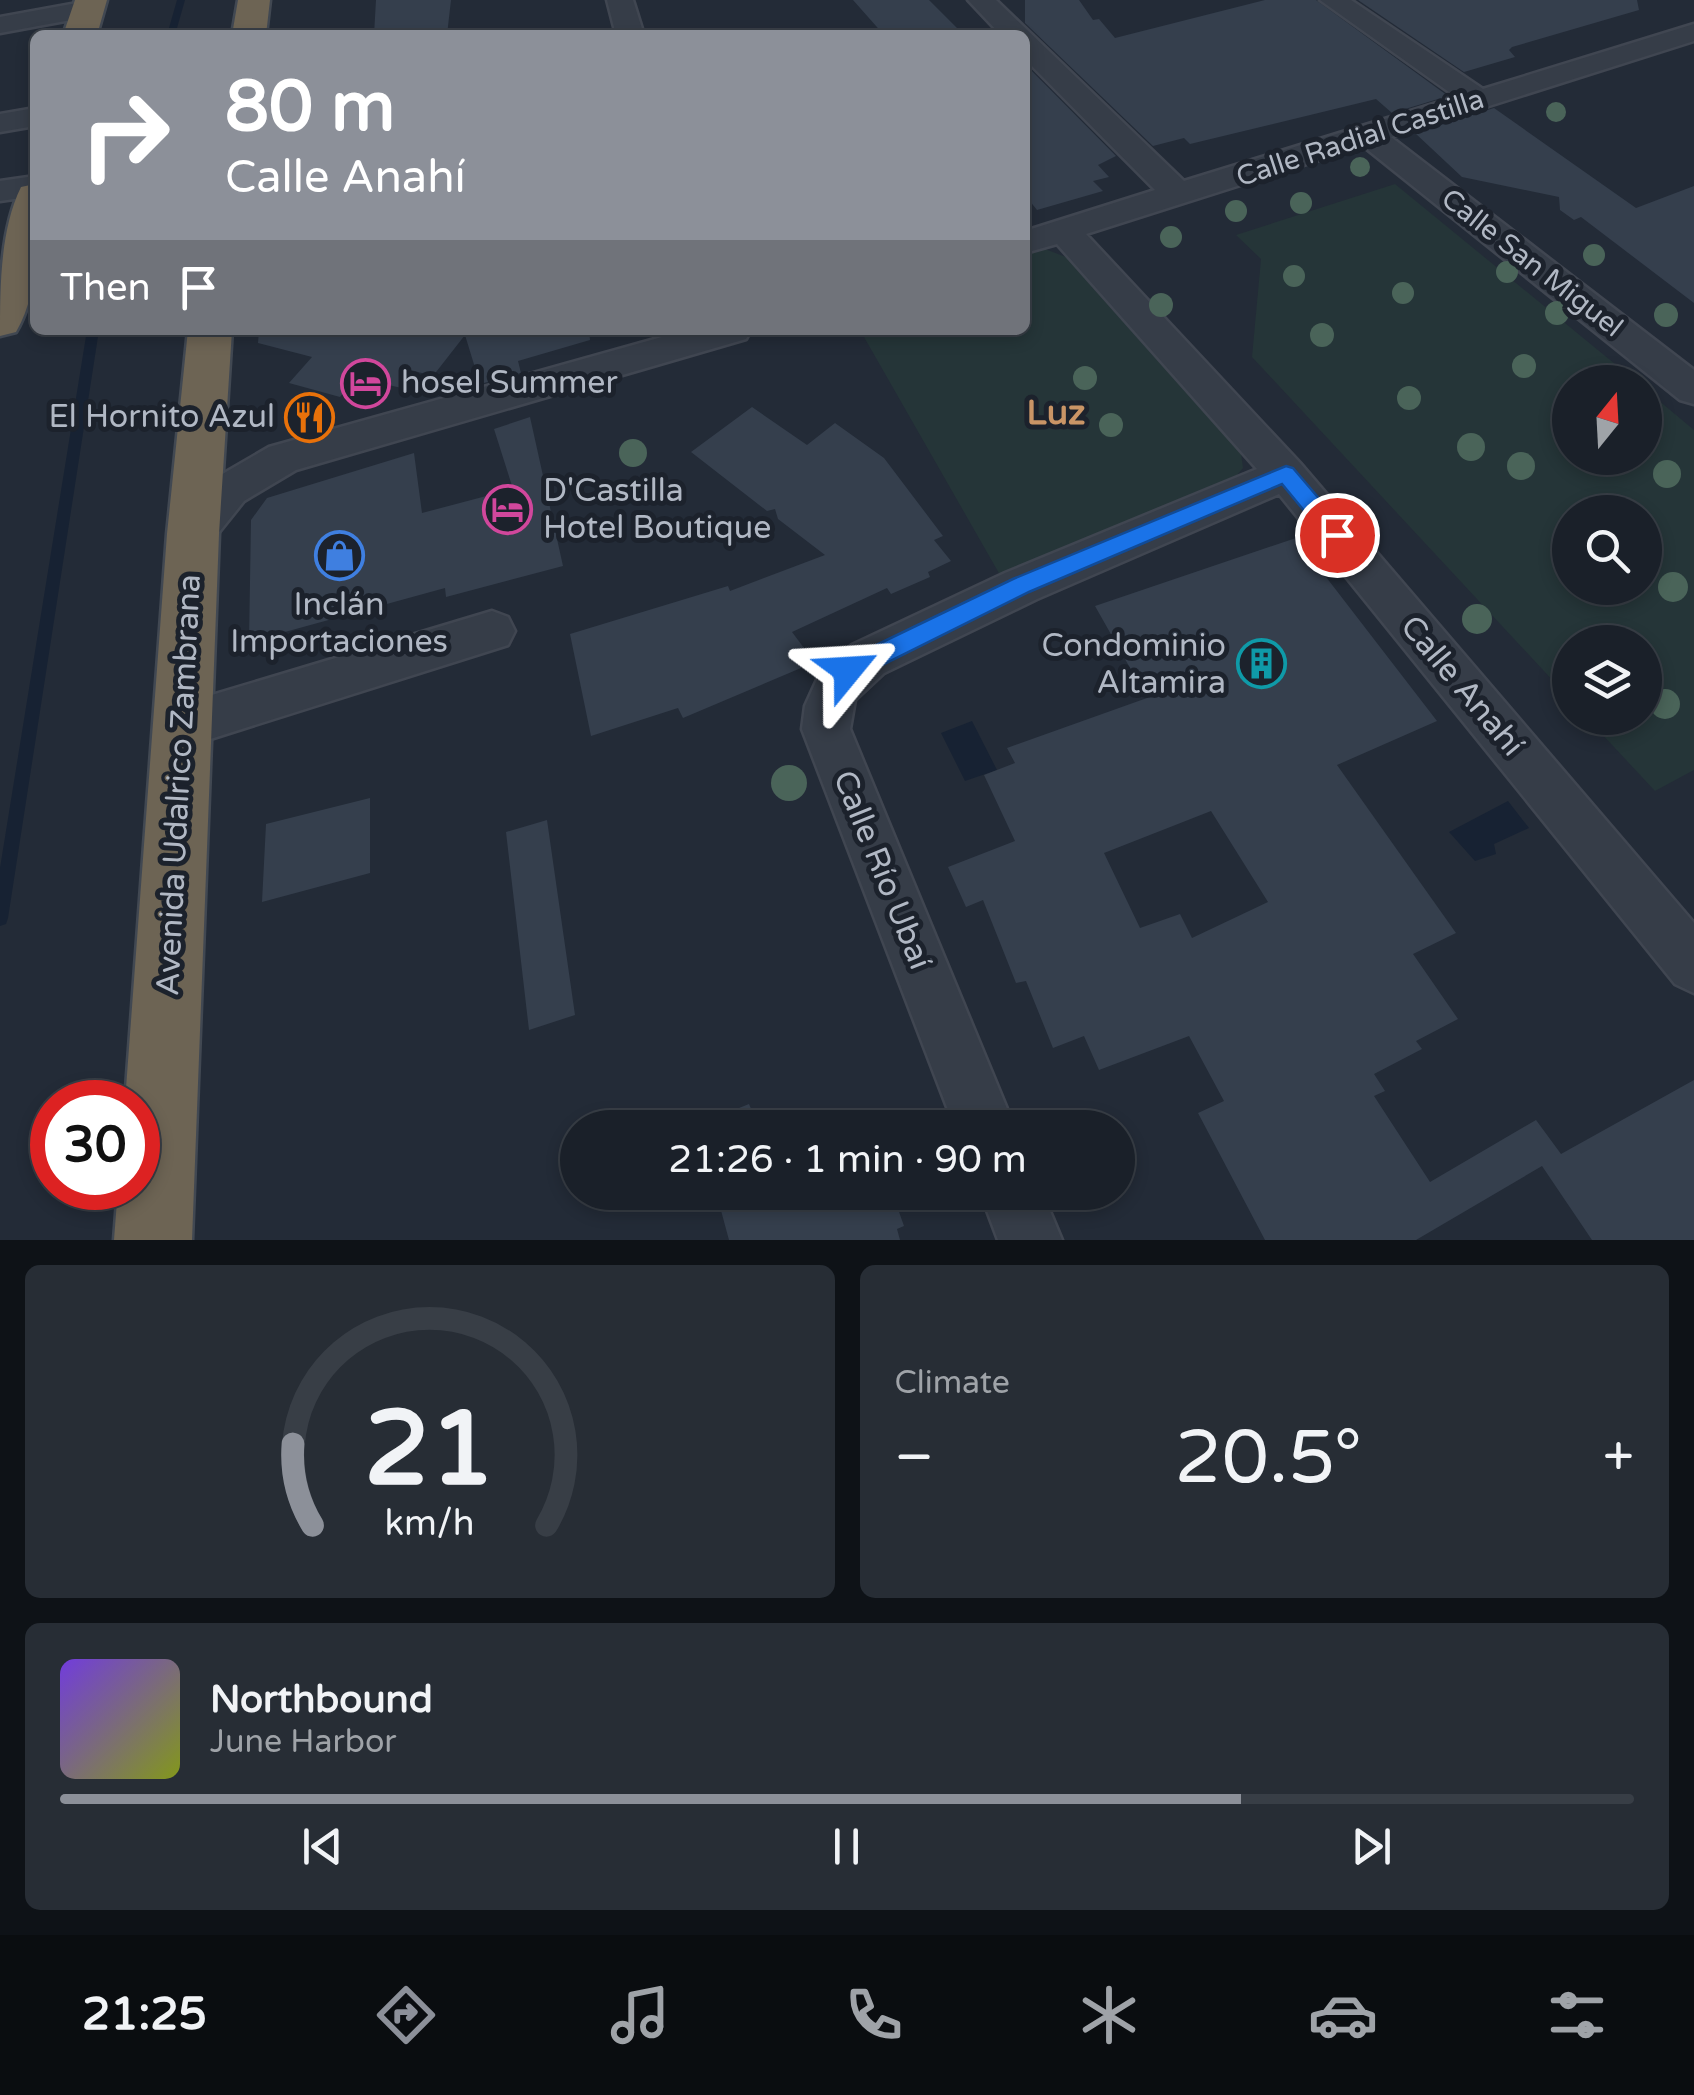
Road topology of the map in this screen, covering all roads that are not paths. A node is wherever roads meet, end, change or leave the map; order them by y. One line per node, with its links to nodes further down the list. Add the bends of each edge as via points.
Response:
1 (254, 0): 7 (highway)
2 (620, 0): 8 (street)
3 (981, 0): 9 (street)
4 (1333, 0): 12 (street)
5 (86, 15): 6 (street)
6 (0, 25)
7 (250, 30)
8 (629, 30)
9 (1012, 30)
10 (1694, 32): 12 (street, Calle Radial Castilla)
11 (1030, 48): 18 (street)
12 (1480, 100): 15 (street, Calle Radial Castilla)
13 (30, 118): 14 (street)
14 (0, 124)
15 (1370, 136): 18 (street, Calle Radial Castilla); 24 (street, Calle San Miguel)
16 (30, 187): 17 (street)
17 (0, 190)
18 (1179, 195): 20 (street, Calle Radial Castilla)
19 (30, 214): 21 (highway)
20 (1045, 237): 27 (street, Calle Anahí)
21 (0, 321)
22 (210, 335): 25 (highway, Avenida Udalrico Zambrana)
23 (709, 335): 26 (street)
24 (1689, 381)
25 (201, 440): 26 (street, via 236,456); 28 (highway, Avenida Udalrico Zambrana)
26 (283, 458): 28 (street, via 229,490)
27 (1286, 474): 31 (street, Calle Anahí); 32 (street, Calle Río Ubaí, via 1021,586 868,659 836,685 826,729)
28 (193, 534): 30 (highway, Avenida Udalrico Zambrana)
29 (492, 631): 30 (street)
30 (182, 726): 34 (highway, Avenida Udalrico Zambrana)
31 (1694, 964)
32 (978, 1110)
33 (1018, 1210): 35 (street)
34 (153, 1240)
35 (1030, 1240)

